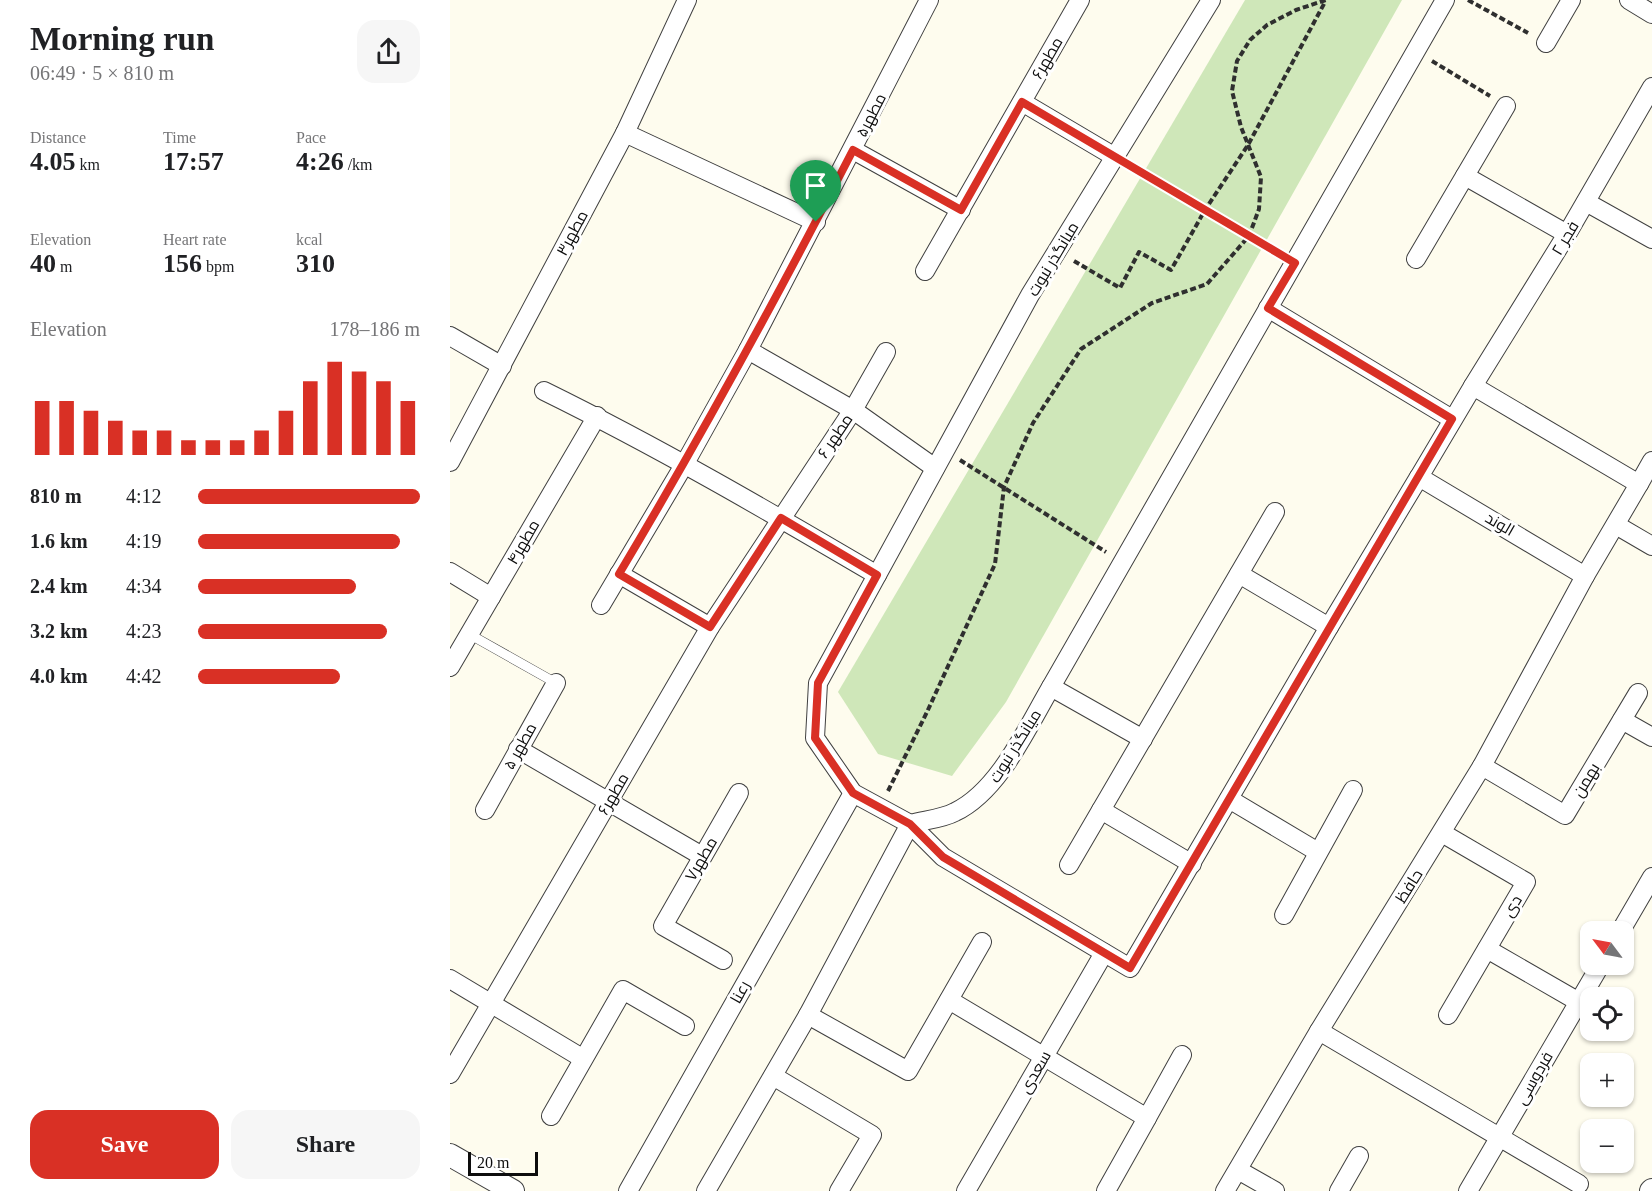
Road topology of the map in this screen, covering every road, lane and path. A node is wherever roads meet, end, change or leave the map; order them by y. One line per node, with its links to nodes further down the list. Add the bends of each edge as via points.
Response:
1 (687, 0): 16 (street, مطهر۳)
2 (929, 0): 18 (street, مطهر۵)
3 (1080, 0): 14 (street, مطهر۶)
4 (1211, 0): 19 (street, میانگذر نبوت)
5 (1445, 0): 12 (street, میانگذر نبوت)
6 (1468, 0): 11 (path)
7 (1571, 0): 11 (street)
8 (1629, 0): 10 (street)
9 (1326, 1): 17 (path); 17 (path, via 1296,10 1267,26 1250,40 1237,61 1232,91)
10 (1652, 14)
11 (1546, 43)
12 (1416, 51): 15 (path); 30 (street, میانگذر نبوت)
13 (1652, 88): 21 (street, فجر ۲)
14 (1022, 102): 19 (street); 22 (street, مطهر۶)
15 (1506, 106): 20 (street)
16 (625, 133): 24 (street); 36 (street, مطهر۳)
17 (1248, 145): 23 (path); 26 (path, via 1261,177 1259,209)
18 (853, 150): 22 (street); 24 (street, مطهر۵)
19 (1115, 157): 23 (path); 28 (street, میانگذر نبوت)
20 (1465, 176): 25 (street); 29 (street)
21 (1586, 202): 25 (street, فجر ۲); 27 (street)
22 (961, 210): 31 (street, مطهر۶)
23 (1205, 210): 26 (path); 28 (path, via 1171,270 1139,252 1120,288)
24 (816, 222): 34 (street, مطهر۵)
25 (1567, 234): 37 (street, فجر ۲)
26 (1249, 236): 30 (path); 49 (path, via 1206,284 1152,303 1081,349 1033,423)
27 (1652, 239)
28 (1057, 251): 42 (street, میانگذر نبوت)
29 (1416, 259)
30 (1295, 263): 32 (street, میانگذر نبوت)
31 (925, 271)
32 (1268, 308): 41 (street); 54 (street, میانگذر نبوت)
33 (450, 336): 36 (street)
34 (748, 350): 39 (street); 45 (street, مطهر۵)
35 (886, 352): 39 (street, مطهر ۶)
36 (502, 366): 44 (street, مطهر۳)
37 (1473, 386): 41 (street); 48 (street)
38 (544, 390): 40 (street)
39 (853, 410): 46 (street); 51 (street, مطهر ۶)
40 (597, 417): 45 (street); 60 (street, مطهر۴)
41 (1452, 419): 47 (street)
42 (944, 450): 46 (street, میانگذر نبوت); 49 (path)
43 (1652, 461): 48 (street)
44 (450, 462)
45 (684, 465): 51 (street); 56 (street, مطهر۵)
46 (934, 468): 58 (street, میانگذر نبوت)
47 (1419, 477): 59 (street, الوند); 63 (street)
48 (1639, 484): 52 (street)
49 (1004, 487): 54 (path); 79 (path, via 995,564)
50 (1275, 512): 57 (street)
51 (781, 518): 58 (street); 62 (street, مطهر۶)
52 (1616, 525): 53 (street); 59 (street)
53 (1652, 546)
54 (1123, 563): 67 (street, میانگذر نبوت)
55 (450, 572): 60 (street)
56 (619, 574): 61 (street, مطهر۵); 62 (street)
57 (1239, 574): 63 (street); 71 (street)
58 (877, 575): 76 (street, میانگذر نبوت, via 818,683 815,738)
59 (1585, 576): 73 (street, حافظ)
60 (491, 597): 64 (street, مطهر۴)
61 (601, 605)
62 (710, 627): 78 (street, مطهر۶)
63 (1329, 627): 77 (street)
64 (469, 634): 65 (street, مطهر۴); 66 (lane)
65 (450, 667)
66 (556, 683): 72 (street, مطهر ۵)
67 (1051, 687): 71 (street); 82 (street, میانگذر نبوت, via 984,793 955,813)
68 (1638, 693): 69 (street, بهمن)
69 (1622, 720): 70 (street); 73 (street, بهمن, via 1565,815)
70 (1652, 737)
71 (1143, 739): 81 (street)
72 (518, 749): 78 (street); 80 (street, مطهر ۵)
73 (1482, 766): 83 (street, حافظ)
74 (1353, 790): 84 (street)
75 (739, 793): 85 (street, مطهر۷)
76 (853, 793): 79 (street, میانگذر نبوت); 117 (street, رعنا)
77 (1229, 799): 84 (street); 86 (street)
78 (608, 802): 85 (street); 99 (street, مطهر۶)
79 (880, 808): 82 (street, میانگذر نبوت)
80 (484, 810)
81 (1101, 810): 86 (street); 87 (street)
82 (910, 824): 93 (street, via 943,857); 100 (street)
83 (1442, 833): 92 (street, دی, via 1526,882); 103 (street, حافظ)
84 (1318, 852): 89 (street)
85 (702, 856): 94 (street, مطهر۷, via 663,926)
86 (1192, 864): 93 (street, via 1130,968)
87 (1069, 865)
88 (1652, 877): 90 (street)
89 (1284, 915)
90 (1626, 921)
91 (982, 942): 97 (street)
92 (1487, 949): 98 (street); 101 (street, دی)
93 (1104, 953): 105 (street, سعدی)
94 (723, 960)
95 (1595, 975): 98 (street, فردوسی)
96 (450, 979): 99 (street)
97 (949, 1000): 100 (street, via 908,1071); 105 (street)
98 (1579, 1002): 111 (street, فردوسی)
99 (491, 1003): 106 (street); 107 (street, مطهر۶)
100 (808, 1015): 108 (street)
101 (1448, 1015)
102 (685, 1026): 106 (street, via 623,990)
103 (1319, 1030): 111 (street); 114 (street, حافظ)
104 (1182, 1055): 110 (street)
105 (1044, 1057): 110 (street); 120 (street, سعدی)
106 (582, 1058): 109 (street)
107 (450, 1074)
108 (772, 1076): 118 (street); 119 (street, via 872,1135)
109 (551, 1116)
110 (1147, 1118): 121 (street)
111 (1499, 1137): 115 (street); 125 (street, فردوسی)
112 (450, 1155): 116 (street)
113 (1359, 1156): 124 (street)
114 (1238, 1170): 122 (street, حافظ); 123 (street)
115 (1579, 1184)
116 (513, 1191)
117 (628, 1191)
118 (706, 1191)
119 (839, 1191)
120 (966, 1191)
121 (1106, 1191)
122 (1225, 1191)
123 (1275, 1191)
124 (1339, 1191)
125 (1468, 1191)

